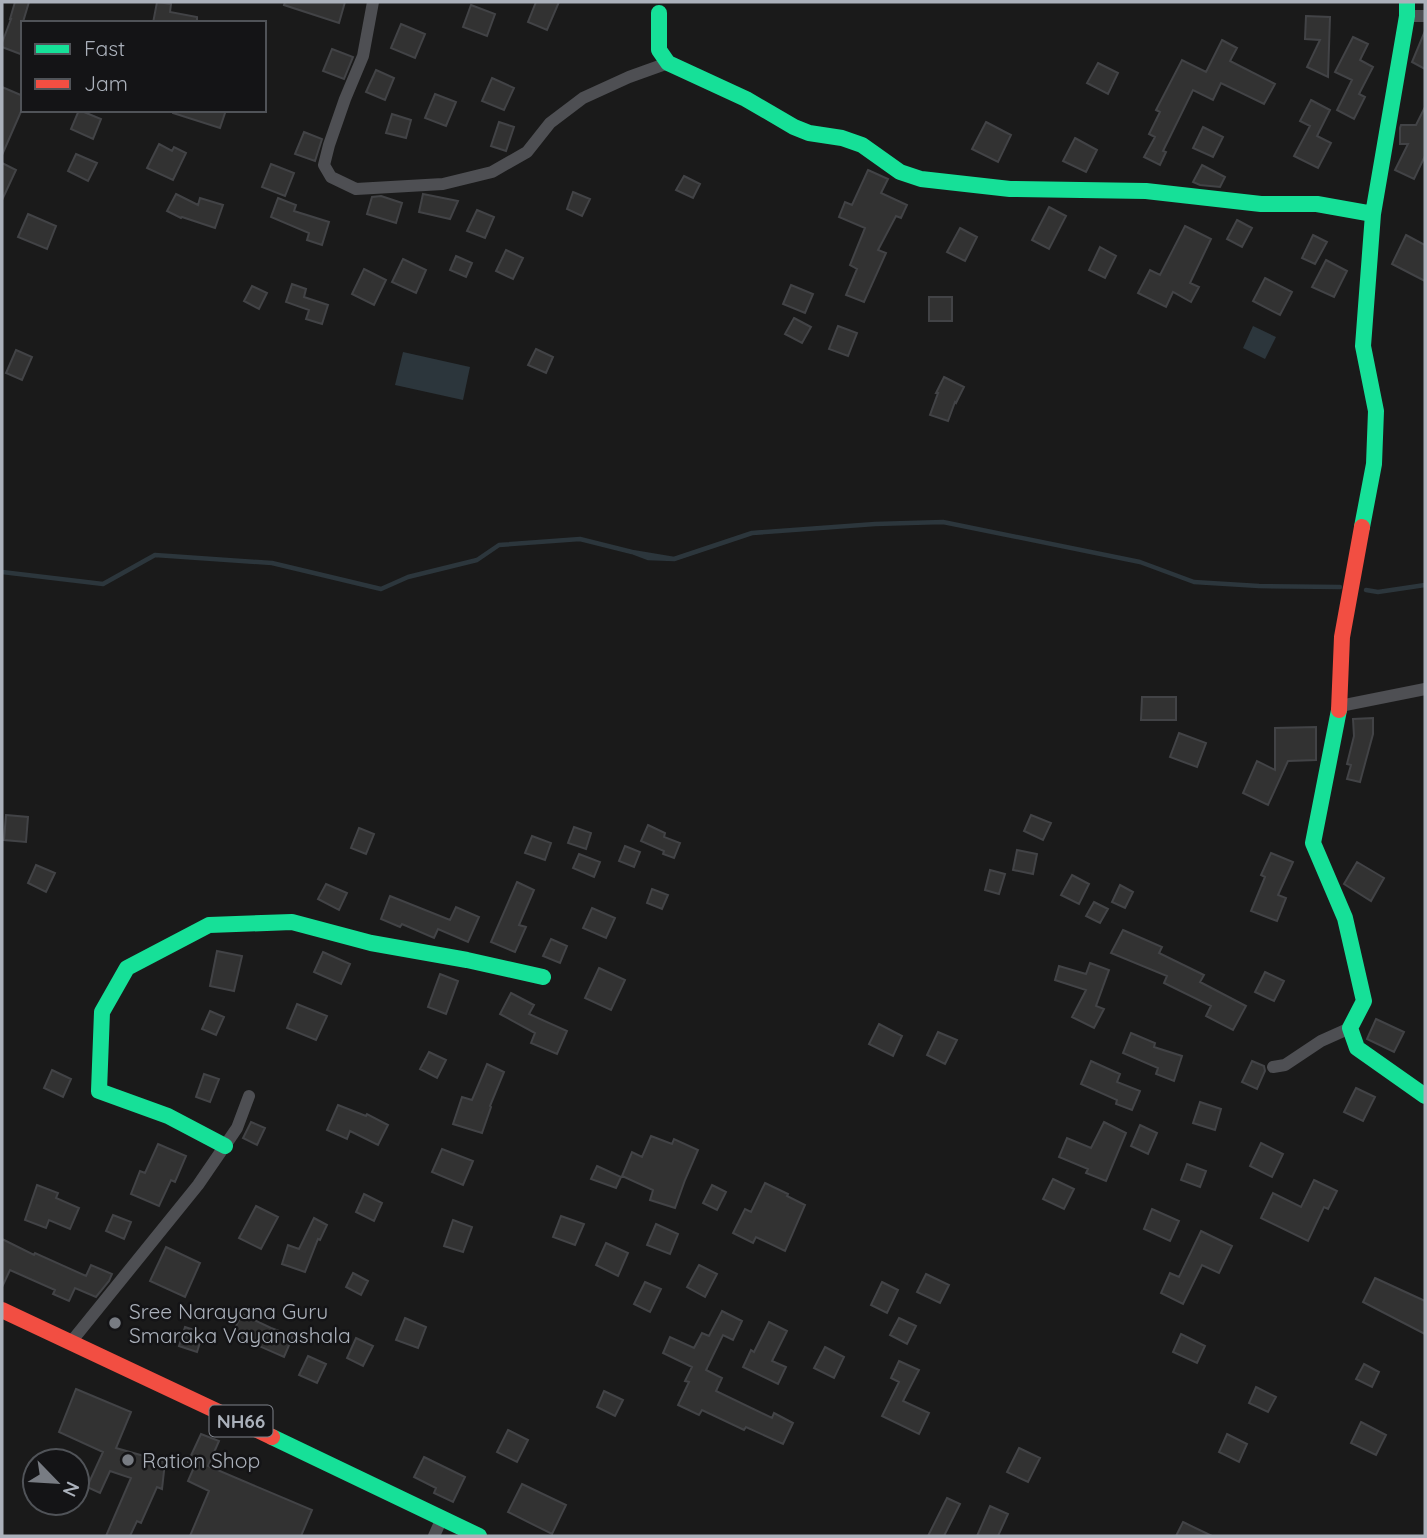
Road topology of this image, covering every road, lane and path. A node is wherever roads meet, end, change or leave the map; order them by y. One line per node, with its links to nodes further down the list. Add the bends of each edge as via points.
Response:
1 (373, 2): 5 (street, via 363,56 324,165 331,177 356,189 443,184 492,172 527,152 550,123 583,98)
2 (1407, 9): 4 (street); 6 (main road)
3 (659, 13): 5 (main road, via 660,50)
4 (1425, 16)
5 (668, 63): 6 (main road, via 794,127 862,145 900,172 920,179 1010,189 1146,191 1261,204 1318,204)
6 (1373, 214): 8 (main road, via 1363,346 1376,411 1374,464 1342,637)
7 (1425, 689): 8 (street)
8 (1340, 706): 10 (main road, via 1313,843 1345,918 1364,1001)
9 (543, 977): 14 (main road, via 371,943 292,922 209,925 127,968 102,1012 99,1091 167,1116)
10 (1350, 1028): 11 (street, via 1285,1065); 13 (main road, via 1357,1048)
11 (1273, 1067)
12 (249, 1096): 14 (street)
13 (1425, 1097)
14 (225, 1146): 16 (street)
15 (2, 1310): 16 (main road, NH66)
16 (71, 1342): 17 (main road, NH66)
17 (442, 1518): 18 (street); 19 (main road, NH66)
18 (434, 1536)
19 (479, 1536)

